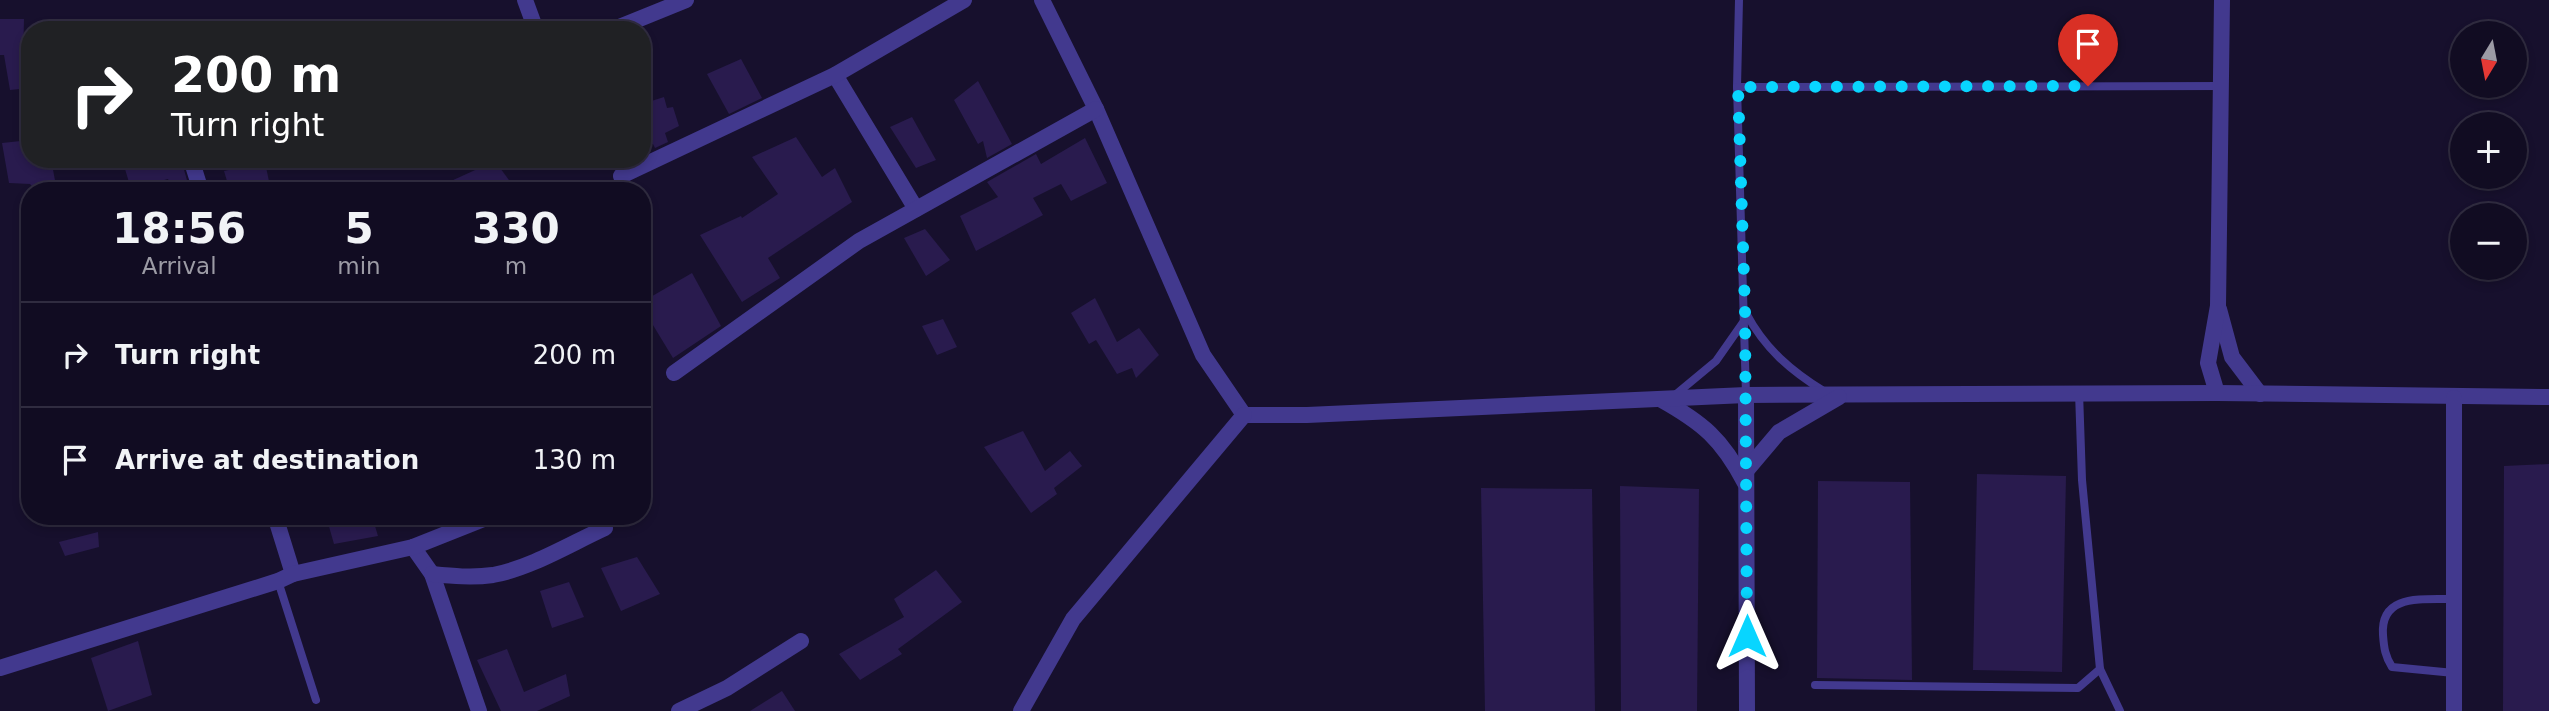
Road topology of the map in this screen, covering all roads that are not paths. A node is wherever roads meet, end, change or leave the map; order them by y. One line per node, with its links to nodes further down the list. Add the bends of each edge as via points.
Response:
1 (525, 0): 7 (street)
2 (686, 0): 8 (street)
3 (964, 0): 9 (street)
4 (1042, 0): 12 (street)
5 (1739, 0): 11 (lane)
6 (2222, 0): 10 (street)
7 (533, 21)
8 (634, 21)
9 (835, 75): 13 (street); 16 (street)
10 (2223, 86): 11 (lane); 17 (street)
11 (1738, 87): 18 (lane)
12 (1096, 109): 16 (street); 29 (street, via 1203,355)
13 (651, 162)
14 (638, 168): 15 (street)
15 (621, 176)
16 (916, 209): 20 (street, via 859,241)
17 (2218, 306): 22 (street, via 2208,363); 23 (street, via 2232,357)
18 (1745, 310): 19 (lane); 25 (lane, via 1755,331 1783,363)
19 (1744, 321): 24 (lane); 28 (lane, via 1716,361)
20 (674, 373)
21 (2079, 393): 22 (street); 25 (street); 41 (lane, via 2082,480)
22 (2217, 393): 23 (street)
23 (2260, 394): 26 (street)
24 (1746, 395): 25 (street); 28 (street); 30 (street)
25 (1836, 395): 30 (street, via 1779,432)
26 (2454, 397): 27 (street); 38 (street)
27 (2549, 397)
28 (1665, 399): 29 (street); 30 (street, via 1717,438)
29 (1244, 415): 47 (street, via 1073,619)
30 (1746, 478): 48 (street)
31 (278, 525): 35 (street)
32 (468, 525): 34 (street)
33 (606, 528): 36 (street, via 494,575)
34 (413, 547): 35 (street); 36 (street)
35 (293, 574): 37 (street)
36 (432, 575): 45 (street)
37 (278, 582): 40 (street); 44 (lane)
38 (2454, 599): 42 (street); 42 (lane, via 2399,602 2388,609 2382,621 2385,656 2392,667)
39 (802, 641): 46 (street, via 727,688)
40 (0, 668)
41 (2101, 669): 43 (lane, via 2078,688); 49 (lane)
42 (2454, 673): 50 (street)
43 (1815, 685)
44 (316, 700)
45 (479, 711)
46 (679, 711)
47 (1021, 711)
48 (1747, 711)
49 (2120, 711)
50 (2454, 711)

